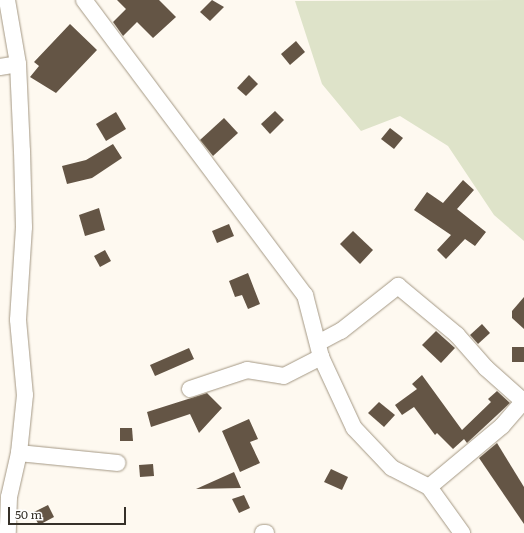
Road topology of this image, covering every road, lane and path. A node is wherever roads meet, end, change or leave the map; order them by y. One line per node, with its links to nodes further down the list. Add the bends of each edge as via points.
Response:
1 (7, 0): 3 (street)
2 (84, 0): 5 (street, via 306,295)
3 (18, 64): 4 (street); 8 (street, via 24,227 18,320 25,395)
4 (0, 67)
5 (320, 350): 6 (street, via 284,376 247,370); 7 (street, via 398,286 458,334 486,368); 11 (street, via 354,428 392,468)
6 (190, 389)
7 (523, 401): 11 (street, via 502,426)
8 (16, 459): 9 (street); 10 (street); 12 (street)
9 (117, 463)
10 (0, 475)
11 (429, 487): 15 (street)
12 (8, 533)
13 (263, 533): 14 (street)
14 (266, 533)
15 (462, 533)

